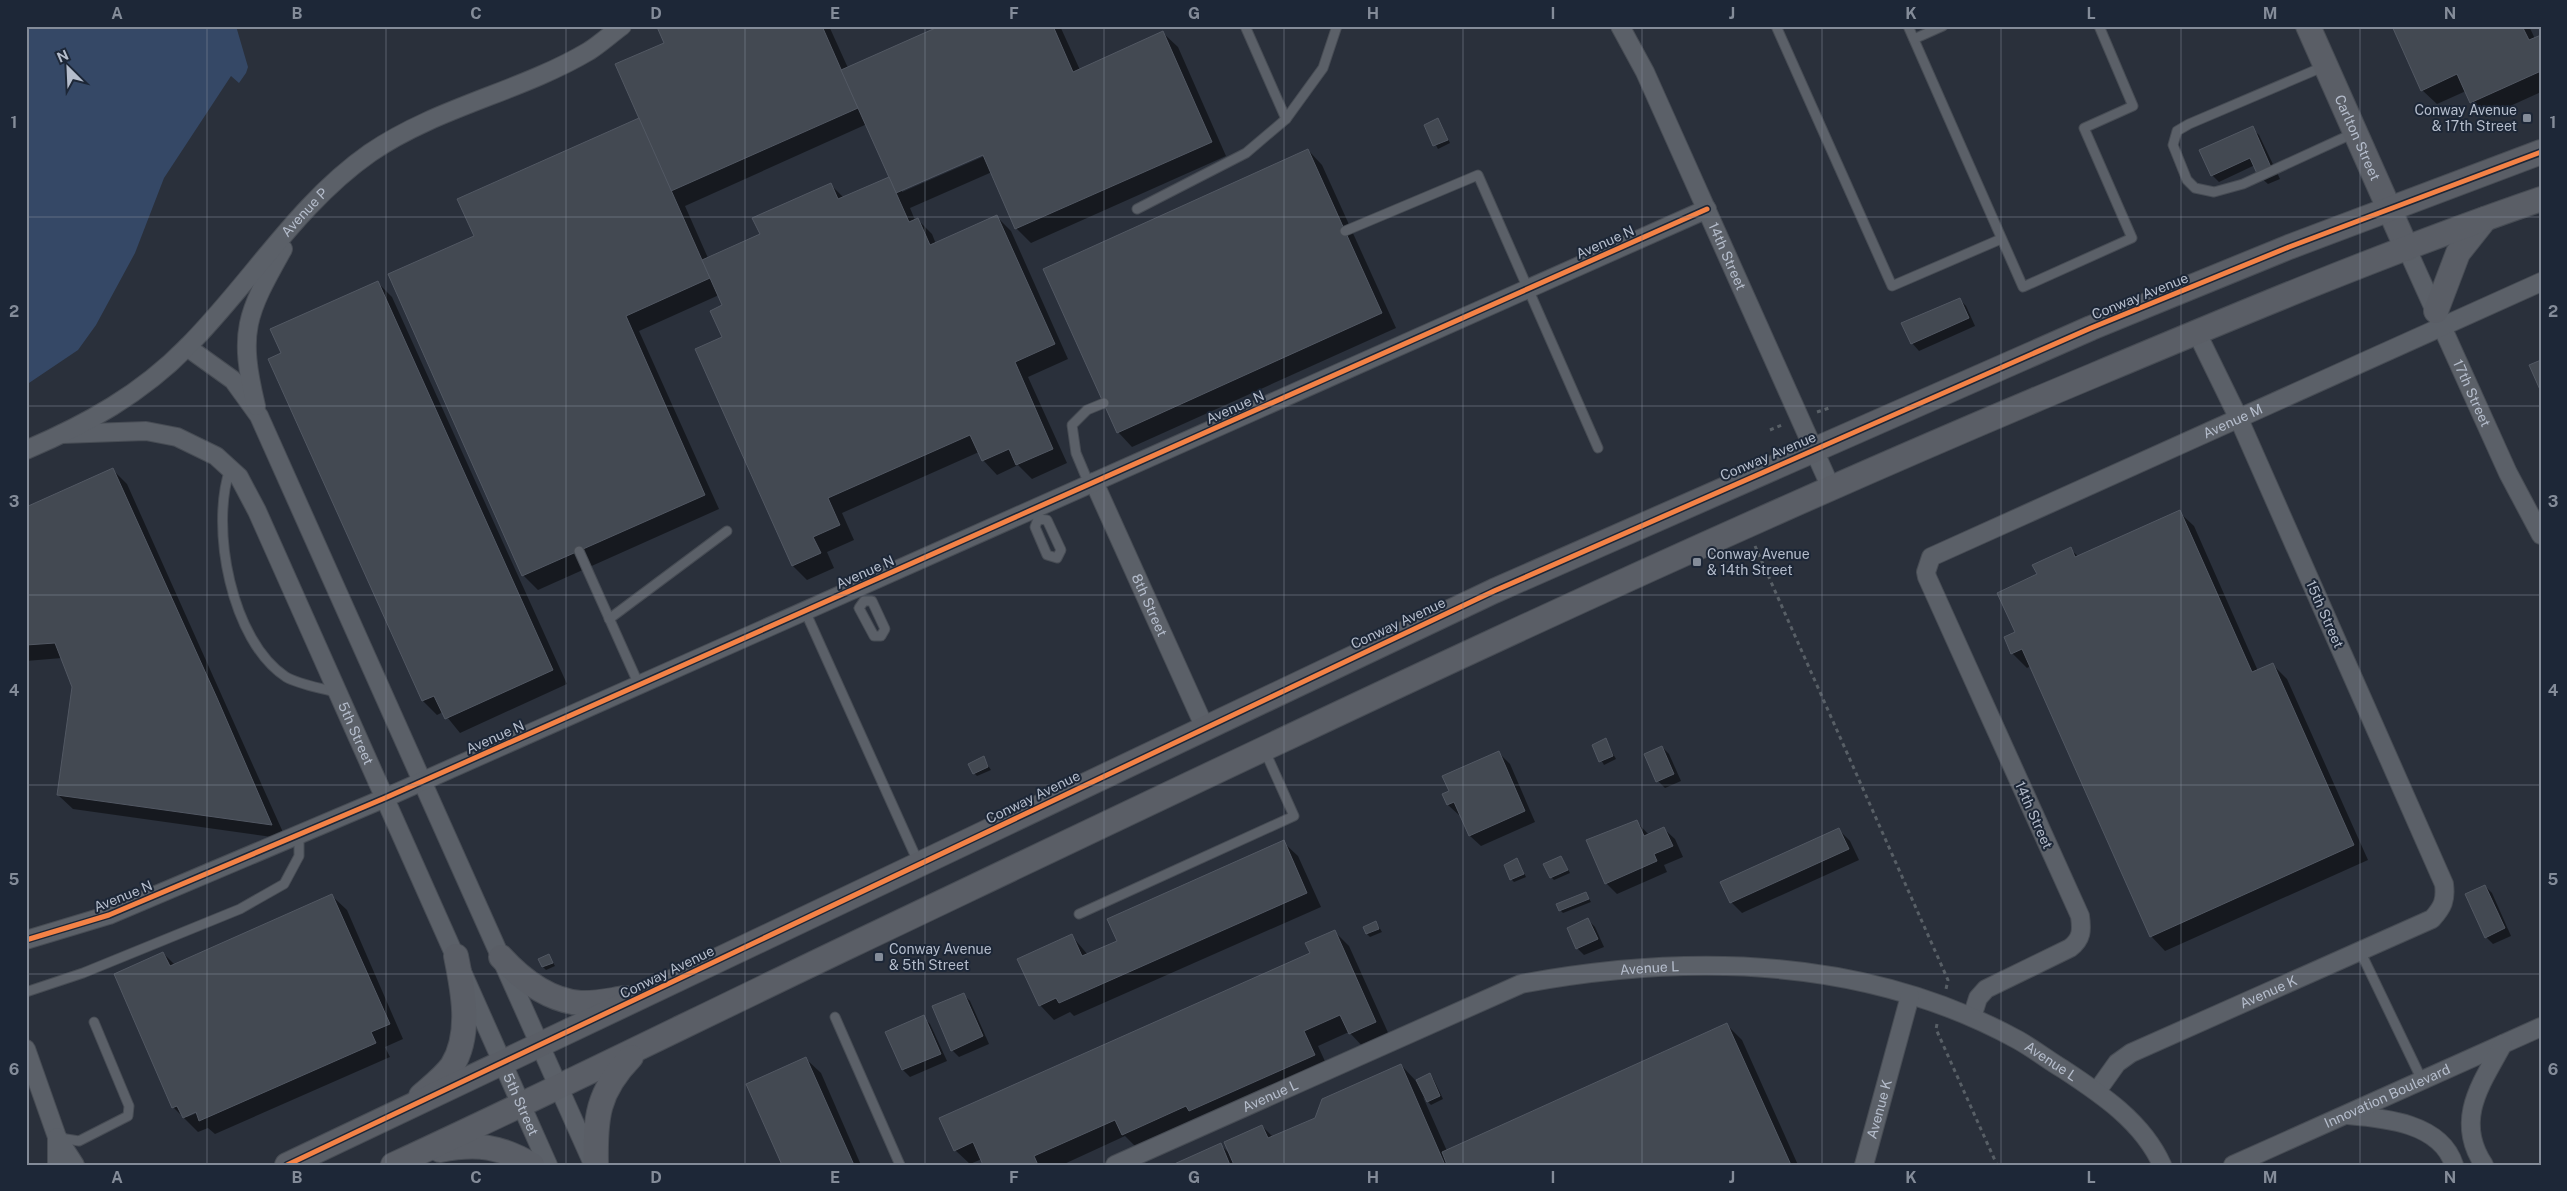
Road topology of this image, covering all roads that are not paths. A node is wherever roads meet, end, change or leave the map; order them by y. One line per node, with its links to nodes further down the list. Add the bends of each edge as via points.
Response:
1 (622, 26): 19 (street, Avenue P, via 589,51 547,72 415,126 371,152 335,180)
2 (1245, 26): 12 (lane)
3 (1337, 26): 12 (lane, via 1323,68)
4 (1620, 26): 18 (street, 14th Street, via 1645,72)
5 (1776, 26): 22 (lane, via 1892,286)
6 (1908, 26): 10 (lane)
7 (1943, 26): 10 (lane)
8 (2099, 26): 22 (lane, via 2133,106 2084,128 2132,238 2023,287)
9 (2308, 26): 11 (street, Carlton Street)
10 (1914, 40): 22 (lane)
11 (2326, 65): 13 (street, Carlton Street); 13 (lane, via 2177,131 2173,145 2187,180 2195,188 2214,192 2243,184)
12 (1286, 119): 17 (lane, via 1246,153)
13 (2355, 132): 16 (street, Carlton Street)
14 (2541, 152): 16 (street, Conway Avenue)
15 (2541, 199): 20 (street)
16 (2390, 208): 23 (street, Carlton Street); 34 (street, Conway Avenue, via 2091,328)
17 (1137, 209)
18 (1707, 209): 25 (street, Avenue N); 34 (street, 14th Street)
19 (302, 216): 28 (street, Avenue P); 30 (street, via 256,298 248,322 245,356)
20 (2486, 218): 23 (street); 26 (street, via 2458,253)
21 (1345, 231): 25 (lane, via 1478,175)
22 (2001, 239)
23 (2407, 249): 26 (street, 17th Street); 27 (street)
24 (2541, 282): 26 (street, Avenue M)
25 (1528, 288): 33 (lane); 37 (street, Avenue N)
26 (2439, 318): 31 (street, Avenue M); 40 (street, 17th Street, via 2504,465)
27 (2197, 333): 31 (street, 15th Street); 38 (street)
28 (188, 347): 30 (street, via 233,380); 32 (street, Avenue P, via 128,398)
29 (1104, 403): 37 (lane, via 1087,410 1072,425 1076,453)
30 (259, 416): 49 (street)
31 (2238, 417): 42 (street, Avenue M, via 1936,554); 53 (street, 15th Street, via 2444,884)
32 (62, 434): 35 (street, Avenue P); 36 (street, 5th Street, via 146,431 177,437 216,456)
33 (1598, 448)
34 (1814, 448): 38 (street, 14th Street); 47 (street, Conway Avenue, via 1494,591)
35 (26, 450)
36 (230, 469): 46 (street, 5th Street, via 239,477 257,512); 46 (lane, via 223,500 225,557 243,623 253,643 287,677)
37 (1092, 483): 43 (street, Avenue N, via 1036,514 860,594); 47 (street, 8th Street)
38 (1831, 488): 48 (street)
39 (728, 531): 44 (lane)
40 (2541, 535)
41 (579, 551): 44 (lane)
42 (1928, 564): 63 (street, 14th Street, via 1927,577 2080,916 2082,930 2078,942 2070,948 1986,989 1978,998)
43 (805, 611): 45 (street, Avenue N); 52 (lane)
44 (610, 619): 45 (lane)
45 (639, 685): 49 (street, Avenue N)
46 (338, 693): 50 (street, 5th Street)
47 (1205, 728): 52 (street, Conway Avenue)
48 (1264, 749): 54 (lane, via 1294,816); 68 (street)
49 (422, 782): 50 (street, Avenue N); 58 (street)
50 (385, 798): 51 (street, Avenue N); 57 (street, 5th Street)
51 (299, 834): 55 (street, Avenue N, via 109,916); 59 (lane, via 298,856 284,884 240,909 83,973)
52 (919, 864): 60 (street, Conway Avenue)
53 (2446, 898): 56 (street, Avenue K, via 2432,919)
54 (1079, 914)
55 (26, 940)
56 (2360, 951): 71 (lane); 73 (street, Avenue K, via 2131,1053 2117,1063)
57 (456, 956): 70 (street, 5th Street); 75 (street, via 464,1019 460,1047 451,1066)
58 (501, 957): 60 (street, via 521,979 548,994 579,1003); 67 (street)
59 (26, 992)
60 (645, 996): 67 (street, Conway Avenue)
61 (1910, 996): 63 (street, Avenue L); 86 (street, Avenue L, via 1822,973 1746,965 1579,973 1521,984); 87 (street, Avenue K)
62 (835, 1017): 85 (lane)
63 (1972, 1017): 73 (street, Avenue L, via 2019,1041)
64 (94, 1022): 77 (lane, via 130,1106 128,1116 79,1141)
65 (2541, 1027): 66 (street, Innovation Boulevard)
66 (2503, 1044): 71 (street, Innovation Boulevard); 91 (street, via 2478,1088 2470,1112 2474,1148)
67 (541, 1046): 70 (street, Conway Avenue); 72 (street)
68 (639, 1049): 72 (street); 84 (street, via 615,1074 604,1094 597,1118)
69 (28, 1060): 77 (street)
70 (504, 1063): 74 (street, 5th Street); 75 (street, Conway Avenue)
71 (2422, 1080): 76 (street, Innovation Boulevard)
72 (559, 1088): 74 (street); 84 (street)
73 (2097, 1091): 88 (street, Avenue L, via 2155,1148)
74 (522, 1106): 78 (street); 83 (street, 5th Street)
75 (405, 1110): 81 (street, Conway Avenue)
76 (2344, 1115): 89 (street, Innovation Boulevard); 90 (street, via 2378,1117 2429,1133)
77 (57, 1137): 79 (street); 80 (street)
78 (401, 1161): 82 (street, via 454,1148 486,1146 511,1152)
79 (57, 1165)
80 (75, 1165)
81 (287, 1165)
82 (532, 1165)
83 (548, 1165)
84 (595, 1165)
85 (900, 1165)
86 (1115, 1165)
87 (1864, 1165)
88 (2162, 1165)
89 (2232, 1165)
90 (2454, 1165)
91 (2484, 1165)

